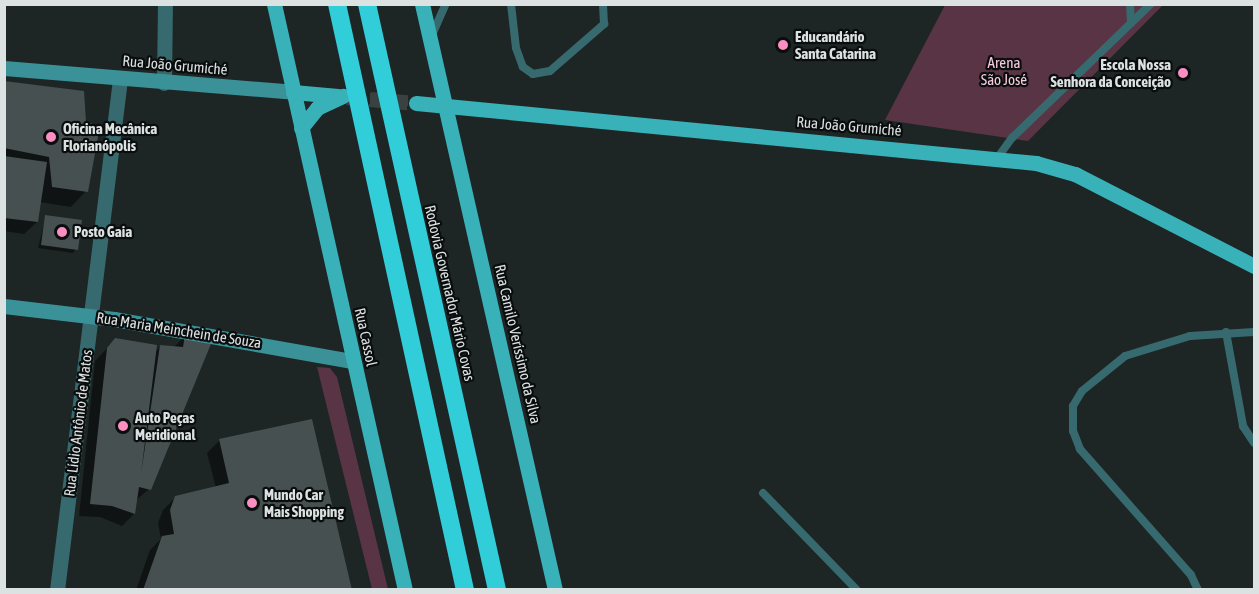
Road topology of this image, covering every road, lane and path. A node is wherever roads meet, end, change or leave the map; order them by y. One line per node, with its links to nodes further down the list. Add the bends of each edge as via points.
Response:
1 (165, 4): 15 (street)
2 (274, 4): 16 (main road, Rua Cassol)
3 (337, 4): 31 (highway)
4 (367, 4): 32 (highway, Rodovia Governador Mário Covas)
5 (422, 4): 12 (main road, Rua Camilo Veríssimo da Silva)
6 (446, 4): 12 (lane)
7 (511, 4): 8 (lane, via 516,48 523,67 533,74 550,71 604,24)
8 (603, 4)
9 (1130, 4): 11 (lane)
10 (1151, 4): 11 (lane)
11 (1131, 23): 20 (lane, via 1012,138)
12 (430, 40): 17 (main road, Rua Camilo Veríssimo da Silva)
13 (4, 68): 14 (main road, Rua João Grumiché)
14 (120, 79): 15 (main road, Rua João Grumiché); 23 (street, Rua Lídio Antônio de Matos)
15 (164, 83): 16 (main road, Rua João Grumiché)
16 (293, 92): 19 (main road, Rua Cassol); 19 (main road, Rua João Grumiché, via 343,96 317,108)
17 (445, 106): 18 (main road, Rua Camilo Veríssimo da Silva); 18 (main road, Rua João Grumiché, via 416,103 442,117); 20 (main road, Rua João Grumiché)
18 (450, 127): 33 (main road, Rua Camilo Veríssimo da Silva)
19 (302, 128): 26 (main road, Rua Cassol)
20 (998, 157): 21 (main road, Rua João Grumiché, via 1075,174)
21 (1254, 266)
22 (4, 306): 23 (main road, Rua Maria Meinchein de Souza)
23 (91, 316): 26 (main road, Rua Maria Meinchein de Souza); 29 (street, Rua Lídio Antônio de Matos)
24 (1226, 332): 25 (lane); 27 (lane, via 1243,426); 35 (lane, via 1190,336 1125,356 1082,391 1071,418 1080,449 1191,575)
25 (1254, 333)
26 (352, 361): 30 (main road, Rua Cassol)
27 (1254, 443)
28 (763, 493): 34 (lane)
29 (57, 590)
30 (405, 590)
31 (465, 590)
32 (497, 590)
33 (555, 590)
34 (856, 590)
35 (1198, 590)

